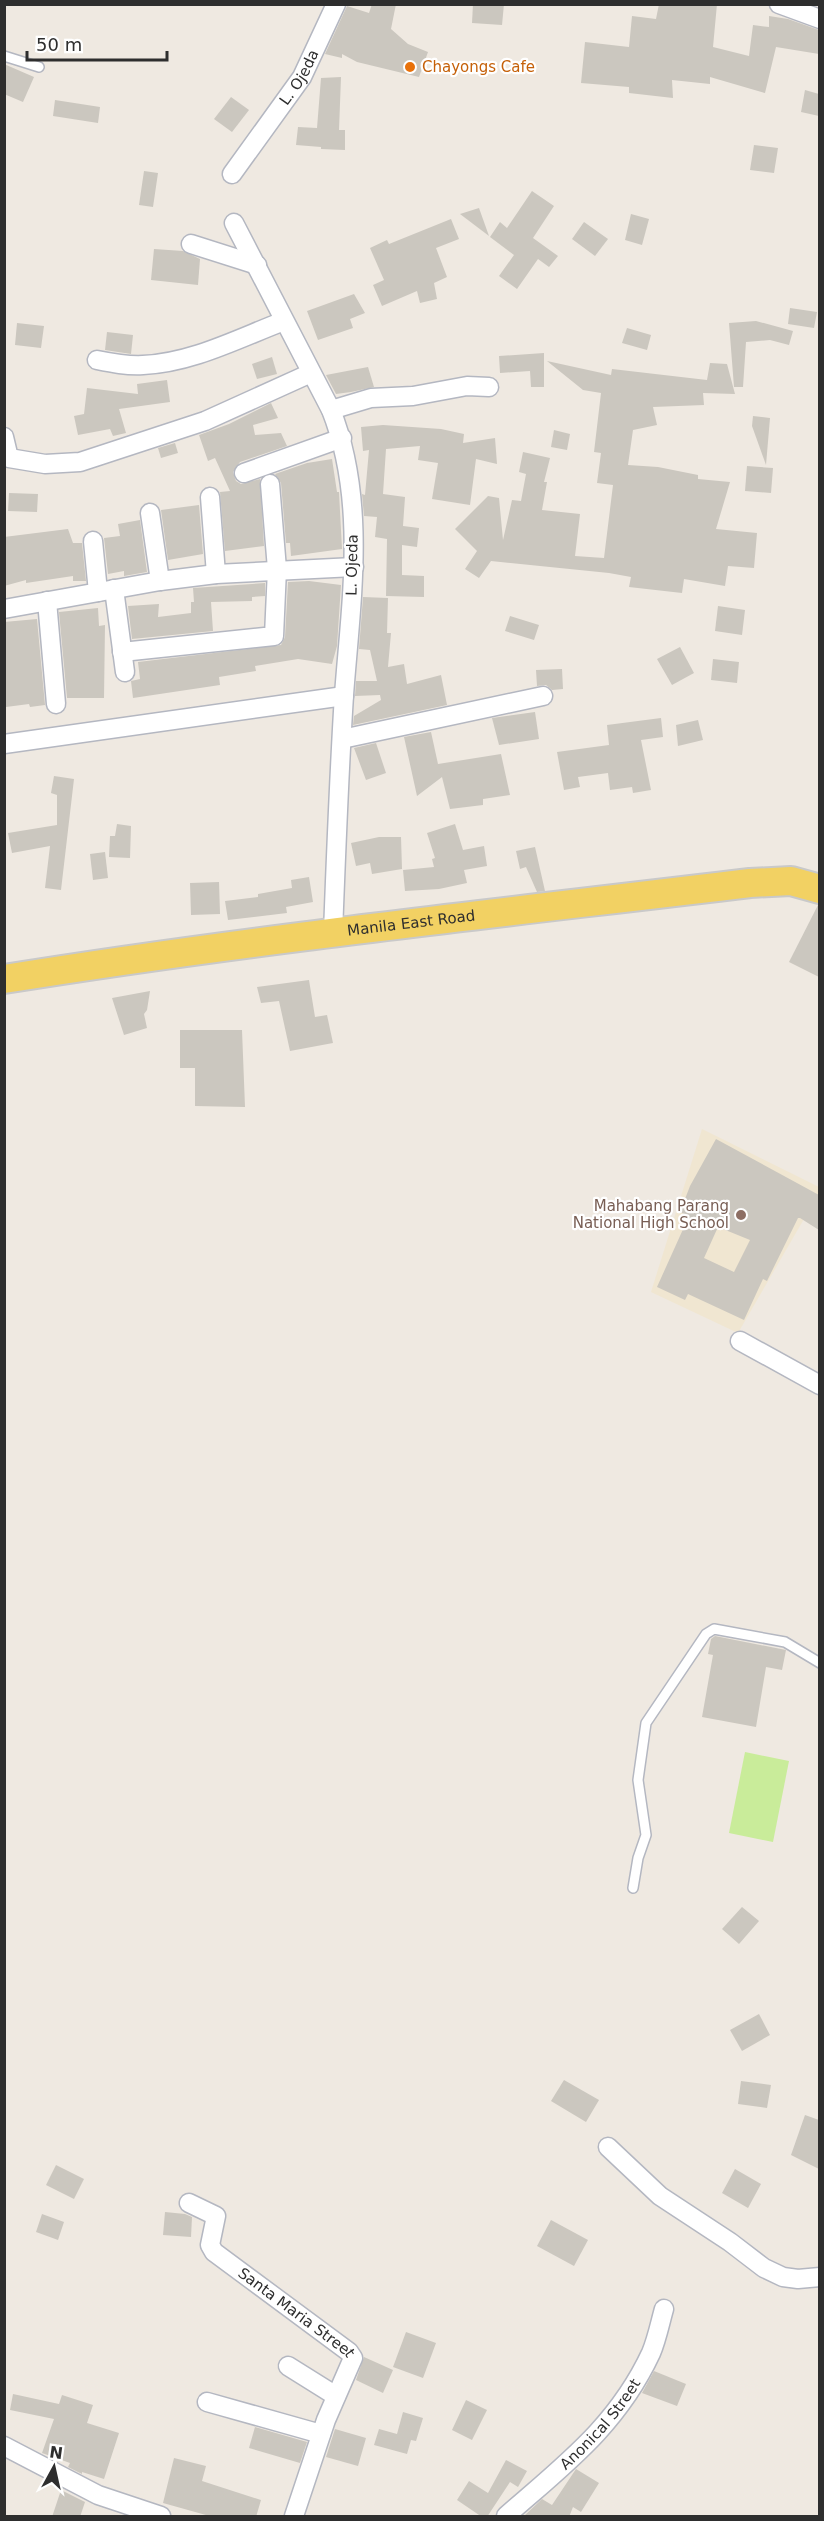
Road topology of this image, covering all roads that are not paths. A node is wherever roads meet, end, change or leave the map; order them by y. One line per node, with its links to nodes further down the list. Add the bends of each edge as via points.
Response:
1 (336, 4): 6 (street, L. Ojeda, via 302,77)
2 (779, 4): 3 (street)
3 (819, 19)
4 (4, 56): 5 (lane)
5 (39, 67)
6 (232, 174)
7 (234, 223): 9 (street, L. Ojeda)
8 (191, 244): 9 (street)
9 (257, 265): 10 (street, L. Ojeda)
10 (284, 321): 11 (street, via 186,358 143,365); 12 (street, L. Ojeda)
11 (97, 360)
12 (311, 373): 14 (street, L. Ojeda); 15 (street, via 205,422 80,462 45,464 9,458)
13 (489, 387): 14 (street, via 466,386 413,396 371,398)
14 (331, 410): 16 (street, L. Ojeda)
15 (4, 437)
16 (342, 438): 17 (street); 22 (street, L. Ojeda)
17 (244, 473)
18 (270, 484): 23 (street)
19 (210, 497): 24 (street)
20 (150, 513): 25 (street)
21 (93, 541): 26 (street)
22 (354, 567): 23 (street); 31 (street, L. Ojeda)
23 (277, 569): 24 (street); 29 (street, via 274,636)
24 (216, 574): 25 (street)
25 (160, 581): 26 (street)
26 (106, 590): 27 (street); 29 (street)
27 (47, 601): 28 (street); 33 (street)
28 (4, 609)
29 (122, 652): 30 (street)
30 (125, 672)
31 (344, 696): 34 (street, L. Ojeda); 35 (street)
32 (543, 696): 34 (street)
33 (56, 704)
34 (342, 739): 37 (street, L. Ojeda)
35 (4, 744)
36 (819, 889): 37 (main road, Manila East Road, via 791,881 750,883)
37 (333, 933): 38 (main road, Manila East Road)
38 (4, 979)
39 (740, 1341): 40 (street)
40 (819, 1385)
41 (819, 1663): 42 (lane, via 785,1642 714,1629 706,1634 646,1723 638,1780 646,1835)
42 (633, 1888)
43 (608, 2147): 45 (street, via 660,2196 764,2268 783,2277)
44 (189, 2203): 48 (street, Santa Maria Street, via 216,2216 210,2245 214,2252 349,2352 353,2358)
45 (819, 2277)
46 (664, 2309): 54 (street, Anonical Street, via 651,2352 624,2401 592,2440)
47 (288, 2366): 48 (street)
48 (336, 2396): 50 (street, Santa Maria Street)
49 (207, 2402): 50 (street)
50 (321, 2434): 53 (street, Santa Maria Street)
51 (4, 2446): 52 (street, via 98,2494)
52 (155, 2516)
53 (294, 2517)
54 (506, 2517)

